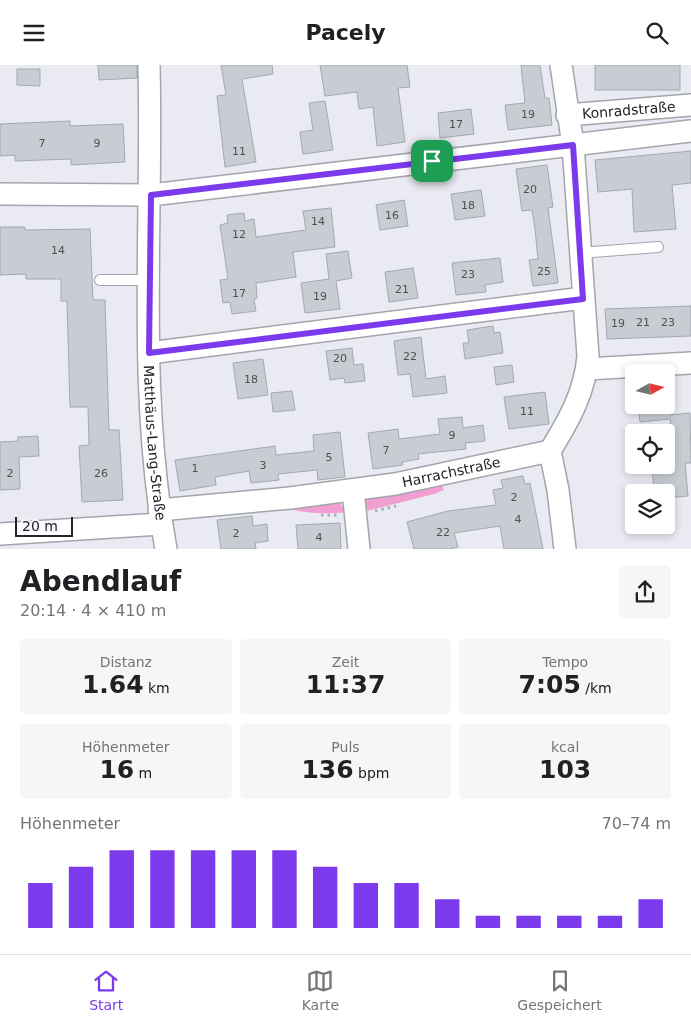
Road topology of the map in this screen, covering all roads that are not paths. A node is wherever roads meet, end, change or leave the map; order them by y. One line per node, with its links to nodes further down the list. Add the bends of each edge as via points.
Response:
1 (149, 65): 8 (street, Matthäus-Lang-Straße)
2 (561, 65): 4 (street, Konradstraße)
3 (691, 105): 4 (street, Konradstraße)
4 (567, 115): 6 (street, Konradstraße)
5 (691, 131): 6 (street, Konradstraße)
6 (573, 145): 8 (street); 10 (street, Konradstraße)
7 (0, 194): 8 (street)
8 (151, 195): 12 (street, Matthäus-Lang-Straße)
9 (658, 247): 10 (lane)
10 (580, 253): 13 (street, Konradstraße)
11 (100, 280): 12 (lane)
12 (149, 280): 14 (street, Matthäus-Lang-Straße)
13 (583, 299): 14 (street); 16 (street, Konradstraße)
14 (149, 353): 19 (street, Matthäus-Lang-Straße, via 150,435)
15 (691, 363): 16 (street)
16 (587, 369): 17 (street, Konradstraße, via 572,415)
17 (550, 451): 18 (street, Harrachstraße, via 395,485); 23 (street)
18 (353, 490): 19 (street, Harrachstraße); 22 (street)
19 (160, 517): 20 (street, Harrachstraße); 21 (street, Matthäus-Lang-Straße)
20 (0, 535)
21 (166, 549)
22 (359, 549)
23 (565, 549)

